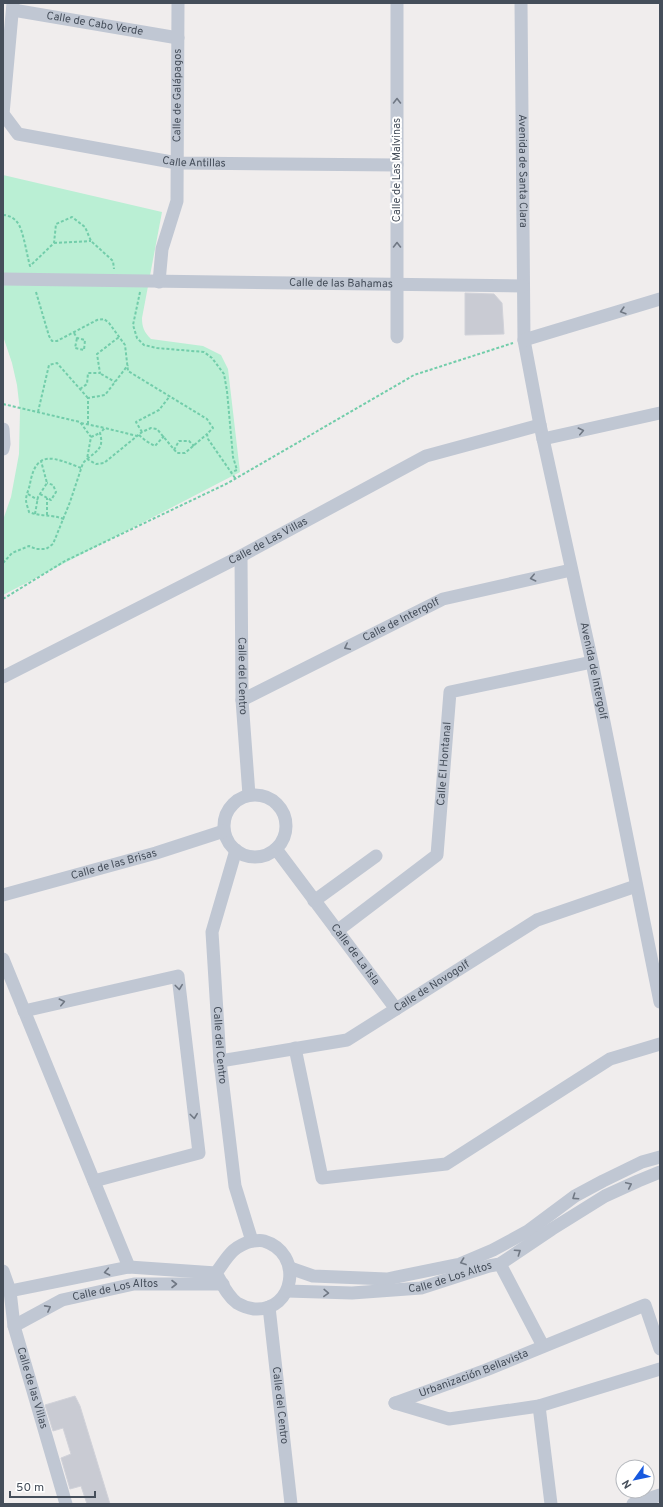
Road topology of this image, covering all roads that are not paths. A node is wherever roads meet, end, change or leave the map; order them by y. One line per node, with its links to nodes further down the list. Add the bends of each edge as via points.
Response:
1 (178, 3): 5 (street, Calle de Galápagos)
2 (397, 3): 8 (street, Calle de Las Malvinas, one-way to 2)
3 (521, 3): 12 (street, Avenida de Santa Clara)
4 (13, 6): 5 (street, Calle de Cabo Verde); 6 (street)
5 (178, 38): 7 (street, Calle de Galápagos)
6 (3, 114): 7 (street, Calle Antillas, via 18,134)
7 (177, 163): 8 (street, Calle Antillas); 10 (street, Calle de Galápagos, via 177,201 162,249)
8 (397, 164): 11 (street, Calle de Las Malvinas, one-way to 8)
9 (3, 279): 10 (street, Calle de las Bahamas)
10 (159, 282): 11 (street, Calle de las Bahamas)
11 (397, 284): 12 (street, Calle de las Bahamas); 14 (street, Calle de Las Malvinas)
12 (523, 286): 15 (street, Avenida de Santa Clara)
13 (660, 299): 15 (street, one-way to 15)
14 (397, 337)
15 (524, 340): 17 (street, Avenida de Intergolf)
16 (660, 412): 19 (street, one-way to 16)
17 (540, 424): 19 (street, Avenida de Intergolf); 21 (street, Calle de Las Villas, via 426,456)
18 (3, 430): 20 (street)
19 (543, 439): 22 (street, Avenida de Intergolf)
20 (3, 449)
21 (241, 556): 24 (street, Calle de Las Villas); 25 (street, Calle del Centro)
22 (571, 570): 23 (street, Avenida de Intergolf); 25 (street, Calle de Intergolf, one-way to 25, via 443,599)
23 (592, 662): 31 (street, Avenida de Intergolf); 34 (street, Calle El Hontanal, via 450,692 437,855)
24 (3, 677)
25 (242, 700): 26 (street, Calle del Centro)
26 (249, 795): 27 (street, via 236,801 228,810); 28 (street, via 260,795 270,799 285,817 284,838)
27 (224, 831): 29 (street); 32 (street, Calle de las Brisas, via 156,853)
28 (276, 849): 29 (street, via 256,857); 33 (street, Calle de La Isla)
29 (236, 850): 41 (street, Calle del Centro, via 212,932)
30 (376, 856): 33 (street)
31 (636, 886): 36 (street, Avenida de Intergolf); 37 (street, Calle de Novogolf, via 537,920)
32 (3, 895)
33 (314, 901): 34 (street, Calle de La Isla)
34 (337, 930): 37 (street, Calle de La Isla)
35 (3, 959): 38 (street)
36 (660, 1002)
37 (396, 1009): 40 (street, Calle de Novogolf, via 347,1040)
38 (24, 1011): 44 (street); 44 (street, one-way to 44, via 178,976 199,1153)
39 (660, 1044): 40 (street, via 610,1059 446,1164 322,1178)
40 (295, 1048): 41 (street, Calle de Novogolf)
41 (220, 1061): 45 (street, Calle del Centro, via 235,1186)
42 (660, 1157): 48 (street, Calle de Los Altos, one-way to 48, via 642,1162 603,1181 575,1196 528,1231 460,1264 387,1279 313,1276)
43 (660, 1172): 46 (street, Calle de Los Altos, one-way to 43, via 605,1196)
44 (94, 1181): 47 (street)
45 (252, 1241): 48 (street, via 264,1241 278,1248); 50 (street, via 240,1244)
46 (500, 1264): 53 (street, Calle de Los Altos, one-way to 46, via 352,1293 421,1288); 56 (street)
47 (130, 1267): 50 (street, Calle de Los Altos); 52 (street, Calle de Los Altos, one-way to 52)
48 (290, 1268): 53 (street)
49 (3, 1271): 52 (street, Calle de las Villas)
50 (216, 1273): 51 (street)
51 (223, 1284): 54 (street, via 228,1295 237,1303 248,1308 260,1309); 55 (street, Calle de Los Altos, one-way to 51, via 62,1300 134,1284)
52 (10, 1291): 55 (street, Calle de las Villas)
53 (287, 1291): 54 (street)
54 (269, 1306): 62 (street, Calle del Centro)
55 (14, 1326): 61 (street, Calle de las Villas)
56 (543, 1346): 57 (street, Urbanización Bellavista, via 645,1305); 59 (street, Urbanización Bellavista, via 395,1403 449,1419)
57 (660, 1349)
58 (660, 1369): 59 (street, Urbanización Bellavista)
59 (539, 1406): 63 (street)
60 (660, 1495): 64 (street)
61 (66, 1504)
62 (291, 1504)
63 (551, 1504)
64 (633, 1504)

